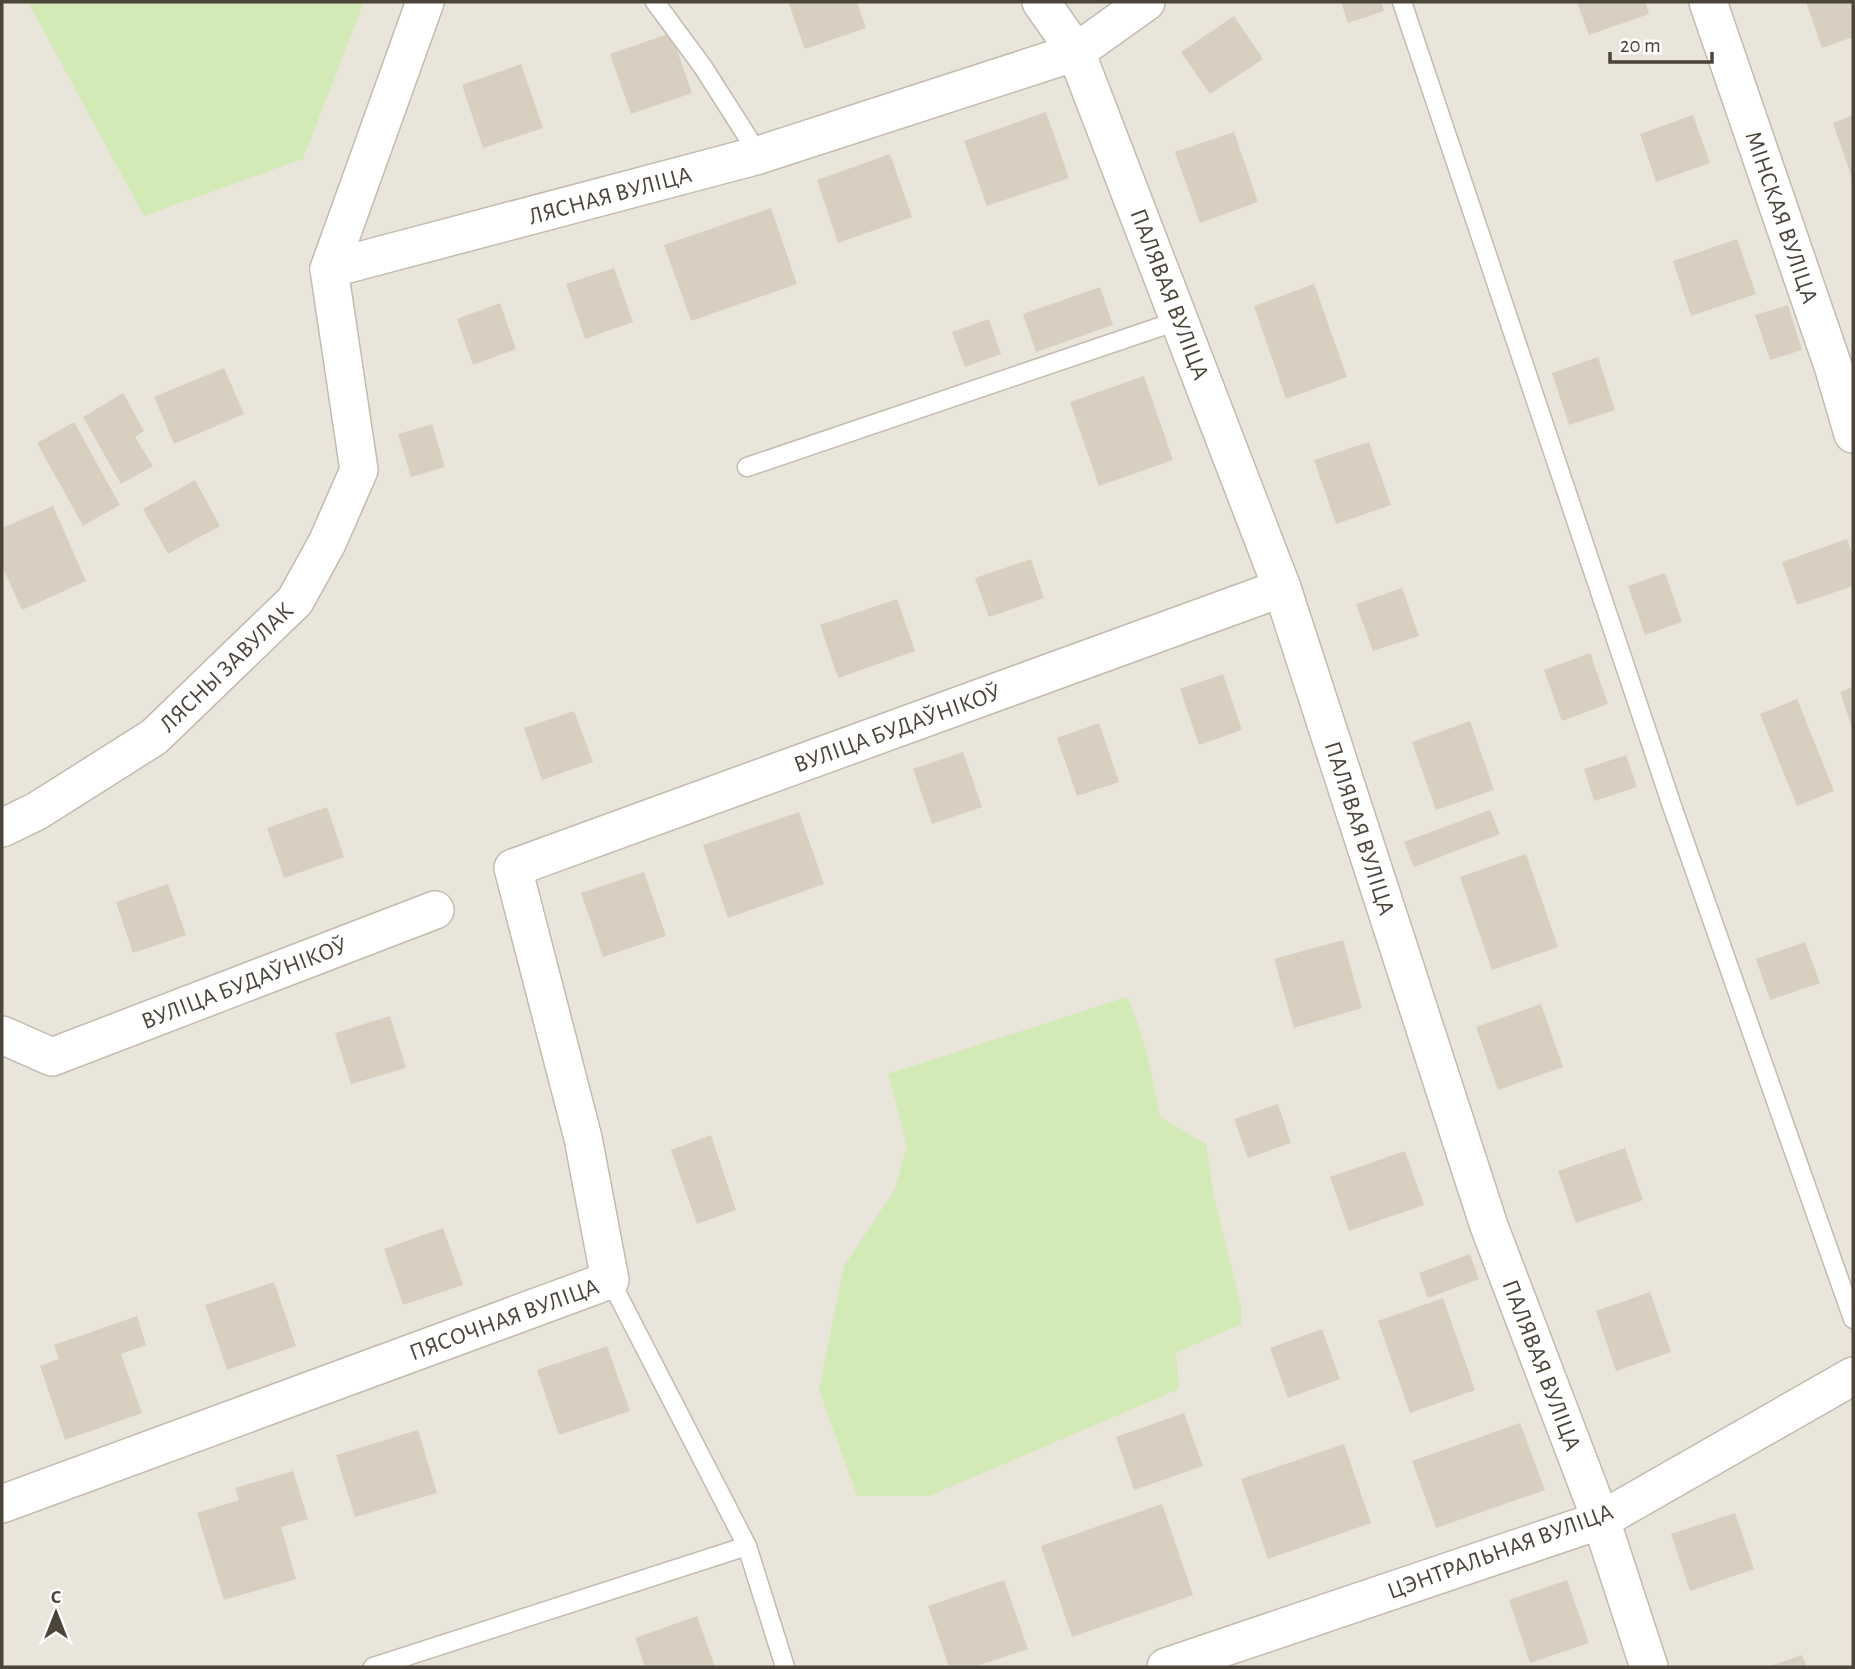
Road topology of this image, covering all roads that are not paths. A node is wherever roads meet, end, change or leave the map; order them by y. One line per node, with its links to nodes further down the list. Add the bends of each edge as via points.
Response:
1 (425, 2): 9 (street)
2 (655, 2): 8 (lane)
3 (1041, 2): 7 (street, ПАЛЯВАЯ ВУЛІЦА)
4 (1146, 2): 7 (street, ЛЯСНАЯ ВУЛІЦА)
5 (1402, 2): 19 (lane, via 1668,793)
6 (1708, 2): 11 (street, МІНСКАЯ ВУЛІЦА)
7 (1076, 52): 8 (street, ЛЯСНАЯ ВУЛІЦА); 10 (street, ПАЛЯВАЯ ВУЛІЦА)
8 (759, 155): 9 (street, ЛЯСНАЯ ВУЛІЦА)
9 (328, 269): 14 (street, ЛЯСНЫ ЗАВУЛАК, via 359,470 295,601 153,737 37,811)
10 (1180, 320): 12 (lane); 13 (street, ПАЛЯВАЯ ВУЛІЦА)
11 (1853, 434)
12 (747, 467)
13 (1282, 589): 15 (street, ВУЛІЦА БУДАЎНІКОЎ); 22 (street, ПАЛЯВАЯ ВУЛІЦА, via 1489,1226)
14 (2, 828)
15 (513, 868): 18 (street, ПЯСОЧНАЯ ВУЛІЦА, via 583,1138)
16 (435, 910): 17 (street, ВУЛІЦА БУДАЎНІКОЎ, via 52,1057)
17 (2, 1035)
18 (610, 1280): 21 (street, ПЯСОЧНАЯ ВУЛІЦА); 23 (lane)
19 (1853, 1319)
20 (1853, 1376): 22 (street, ЦЭНТРАЛЬНАЯ ВУЛІЦА)
21 (2, 1504)
22 (1601, 1520): 26 (street, ЦЭНТРАЛЬНАЯ ВУЛІЦА); 27 (street, ПАЛЯВАЯ ВУЛІЦА)
23 (747, 1546): 24 (lane); 25 (lane)
24 (373, 1667)
25 (785, 1667)
26 (1166, 1667)
27 (1649, 1667)

